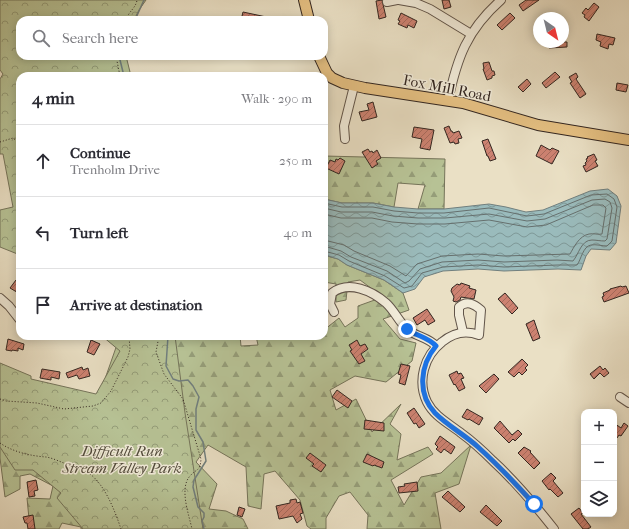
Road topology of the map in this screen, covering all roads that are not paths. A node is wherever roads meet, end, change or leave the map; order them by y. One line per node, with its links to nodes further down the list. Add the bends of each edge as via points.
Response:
1 (304, 0): 5 (main road)
2 (398, 0): 4 (street); 6 (street, via 416,3)
3 (501, 0): 6 (street)
4 (387, 2)
5 (308, 16)
6 (471, 34): 11 (street, via 457,64)
7 (320, 60): 8 (main road, Fox Mill Road)
8 (326, 72)
9 (328, 75): 10 (main road, Fox Mill Road)
10 (354, 86): 11 (main road, Fox Mill Road); 12 (street, via 344,126)
11 (448, 101): 13 (main road, Fox Mill Road, via 538,125)
12 (345, 138)
13 (629, 140)
14 (0, 298): 16 (street)
15 (334, 312): 18 (street, via 330,304 332,292 344,287 366,289 386,303 407,329)
16 (16, 315)
17 (464, 332): 17 (street, via 479,335 481,310 470,303 459,308); 18 (street)
18 (436, 346): 21 (street, via 428,360 423,378 424,393 432,409 494,462)
19 (620, 397): 20 (street)
20 (629, 403)
21 (554, 529)

